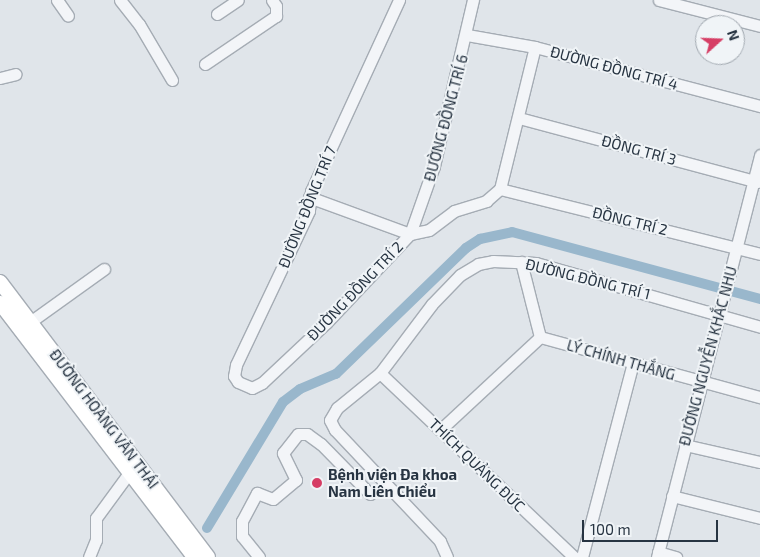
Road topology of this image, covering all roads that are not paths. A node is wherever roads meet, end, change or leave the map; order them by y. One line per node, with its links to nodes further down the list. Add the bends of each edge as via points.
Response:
1 (57, 0): 10 (street)
2 (238, 0): 9 (street)
3 (272, 0): 14 (street, via 276,16)
4 (399, 0): 23 (street, ĐƯỜNG ĐỒNG TRÍ 7)
5 (473, 0): 12 (street, ĐƯỜNG ĐỒNG TRÍ 6)
6 (659, 0): 8 (street)
7 (123, 1): 17 (street)
8 (696, 5): 11 (street)
9 (217, 14)
10 (68, 16)
11 (760, 26)
12 (467, 35): 13 (street, ĐƯỜNG ĐỒNG TRÍ 4); 24 (street, ĐƯỜNG ĐỒNG TRÍ 6, via 434,166)
13 (534, 47): 18 (street, ĐƯỜNG ĐỒNG TRÍ 4); 19 (street)
14 (205, 64)
15 (16, 74): 16 (street)
16 (0, 78)
17 (172, 80)
18 (760, 106)
19 (519, 118): 21 (street, ĐỒNG TRÍ 3); 22 (street)
20 (760, 155): 21 (street, ĐƯỜNG NGUYỄN KHẮC NHU)
21 (756, 182): 25 (street, ĐƯỜNG NGUYỄN KHẮC NHU)
22 (500, 189): 24 (street, ĐƯỜNG ĐỒNG TRÍ 2, via 486,201 454,211 429,230); 25 (street, ĐỒNG TRÍ 2)
23 (309, 197): 24 (street); 37 (street, ĐƯỜNG ĐỒNG TRÍ 7, via 309,211 236,365 234,376 243,385 258,387)
24 (410, 234): 37 (street, ĐƯỜNG ĐỒNG TRÍ 2, via 326,323)
25 (735, 246): 26 (street, ĐỒNG TRÍ 2); 31 (street, ĐƯỜNG NGUYỄN KHẮC NHU)
26 (760, 254)
27 (521, 262): 31 (street, ĐƯỜNG ĐỒNG TRÍ 1); 34 (street); 36 (street, ĐƯỜNG ĐỒNG TRÍ 1, via 478,264 460,275 432,304)
28 (104, 269): 32 (street)
29 (0, 282): 32 (main road, ĐƯỜNG HOÀNG VĂN THÁI)
30 (0, 304): 43 (main road, ĐƯỜNG HOÀNG VĂN THÁI)
31 (721, 312): 33 (street, ĐƯỜNG ĐỒNG TRÍ 1); 38 (street, ĐƯỜNG NGUYỄN KHẮC NHU)
32 (30, 322): 51 (main road, ĐƯỜNG HOÀNG VĂN THÁI)
33 (760, 327)
34 (540, 337): 35 (street, LÝ CHÍNH THẮNG); 40 (street)
35 (633, 363): 38 (street, LÝ CHÍNH THẮNG); 54 (street)
36 (380, 373): 40 (street, THÍCH QUẢNG ĐỨC); 52 (street, ĐƯỜNG ĐỒNG TRÍ 1, via 337,408 330,417 332,426 440,541)
37 (268, 378)
38 (702, 382): 39 (street, LÝ CHÍNH THẮNG); 41 (street, ĐƯỜNG NGUYỄN KHẮC NHU)
39 (760, 397)
40 (440, 430): 53 (street, THÍCH QUẢNG ĐỨC)
41 (685, 445): 42 (street); 45 (street, ĐƯỜNG NGUYỄN KHẮC NHU)
42 (760, 462)
43 (130, 473): 49 (street, via 96,518 96,540); 50 (main road, ĐƯỜNG HOÀNG VĂN THÁI)
44 (370, 494): 48 (street, via 321,444 307,434 298,434 282,453 296,480 273,499 257,493 242,522 242,536)
45 (672, 496): 46 (street); 47 (street, ĐƯỜNG NGUYỄN KHẮC NHU)
46 (760, 518)
47 (657, 555): 55 (street)
48 (256, 556)
49 (89, 557)
50 (194, 557)
51 (208, 557)
52 (447, 557)
53 (574, 557)
54 (582, 557)
55 (676, 557)

